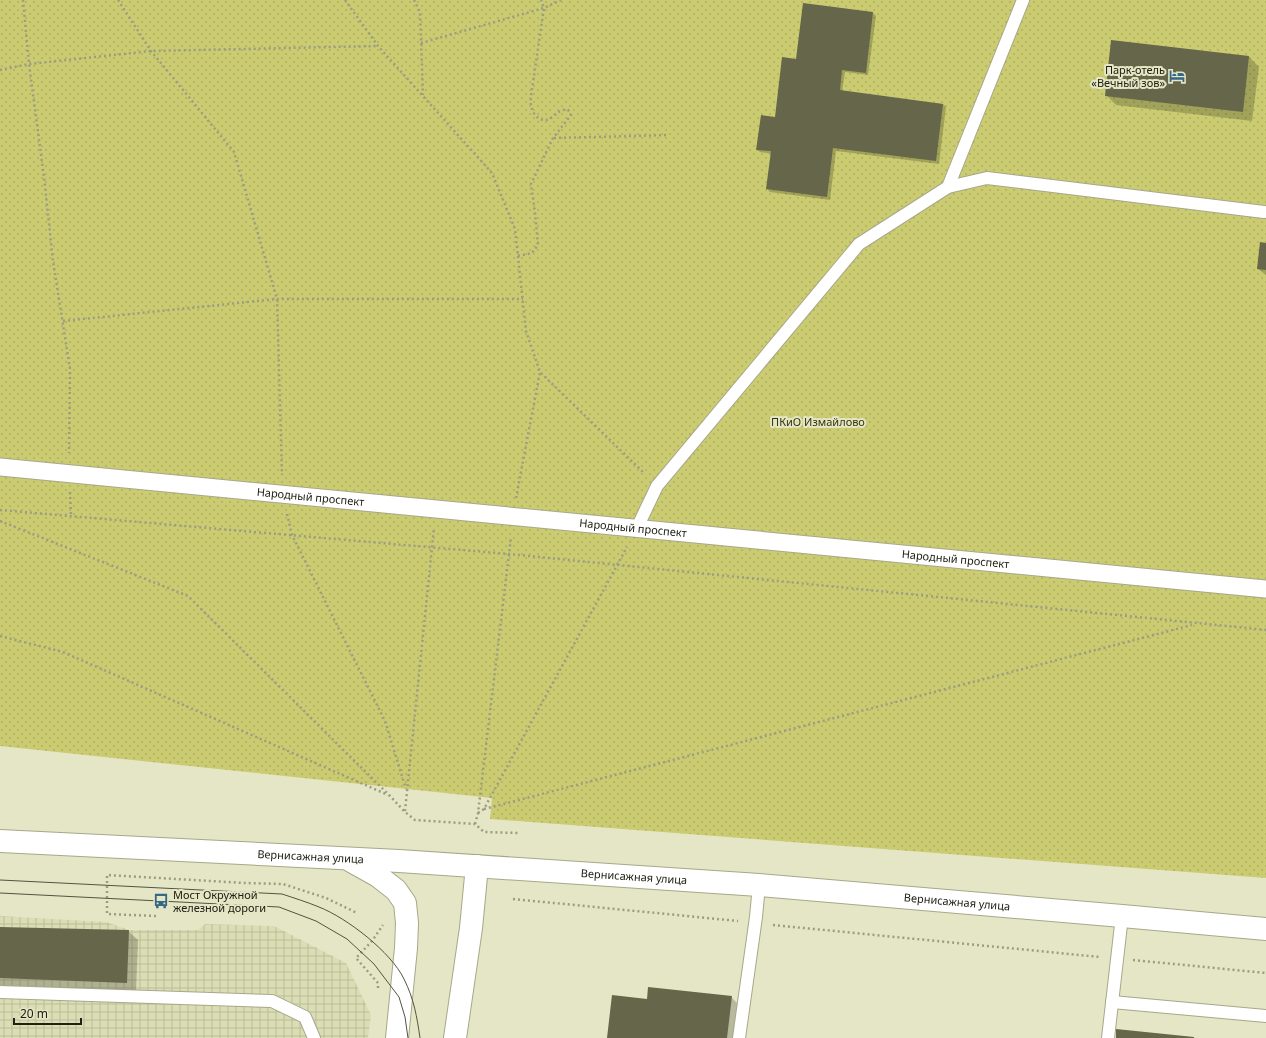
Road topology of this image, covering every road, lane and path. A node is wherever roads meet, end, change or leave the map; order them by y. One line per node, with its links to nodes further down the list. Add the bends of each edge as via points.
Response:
1 (23, 0): 12 (path)
2 (118, 0): 11 (path)
3 (345, 0): 10 (path)
4 (414, 0): 9 (path, via 420,12)
5 (542, 0): 8 (path)
6 (561, 0): 8 (path)
7 (1023, 0): 17 (lane)
8 (544, 8): 9 (path); 16 (path, via 530,96 531,108 538,118 549,119 563,109 568,110 571,115)
9 (421, 43): 14 (path)
10 (378, 46): 11 (path); 14 (path)
11 (151, 51): 12 (path); 20 (path, via 234,152)
12 (29, 64): 13 (path); 22 (path)
13 (0, 70)
14 (423, 95): 19 (path, via 492,173 515,229)
15 (669, 135): 16 (path)
16 (553, 138): 19 (path, via 531,184 538,245 532,253)
17 (948, 187): 18 (lane, via 986,178); 26 (lane, via 859,244)
18 (1264, 212)
19 (518, 256): 21 (path)
20 (277, 299): 21 (path); 22 (path); 27 (path)
21 (522, 299): 23 (path, via 526,331)
22 (62, 321): 25 (path, via 70,369)
23 (540, 372): 26 (path); 31 (path)
24 (0, 467): 25 (street, Народный проспект)
25 (69, 474): 27 (street, Народный проспект); 30 (path)
26 (657, 486): 33 (lane)
27 (283, 494): 28 (street, Народный проспект); 34 (path)
28 (437, 509): 31 (street, Народный проспект); 35 (path)
29 (0, 510): 30 (path)
30 (71, 516): 34 (path)
31 (513, 516): 33 (street, Народный проспект); 36 (path)
32 (0, 521): 43 (path, via 188,596)
33 (637, 528): 37 (path); 38 (street, Народный проспект)
34 (292, 535): 35 (path); 42 (path, via 385,721)
35 (432, 548): 36 (path); 42 (path)
36 (509, 554): 37 (path); 46 (path)
37 (618, 565): 39 (path); 44 (path)
38 (1266, 588)
39 (1195, 624): 40 (path); 44 (path)
40 (1266, 630)
41 (0, 636): 43 (path, via 63,652)
42 (406, 789): 45 (path)
43 (390, 796): 45 (path)
44 (484, 809): 46 (path)
45 (405, 812): 47 (path, via 415,820)
46 (478, 813): 47 (path)
47 (475, 824): 48 (path, via 484,832)
48 (518, 833)
49 (0, 840): 50 (main road, Вернисажная улица)
50 (347, 858): 51 (main road, Вернисажная улица); 67 (main road, via 378,876 396,890 405,903 406,948)
51 (477, 866): 52 (main road, Вернисажная улица); 68 (main road)
52 (758, 885): 56 (main road, Вернисажная улица); 57 (lane)
53 (513, 899): 57 (path)
54 (357, 913): 55 (path, via 326,898 283,884 107,875 106,914)
55 (156, 916)
56 (1122, 916): 59 (main road, Вернисажная улица); 60 (lane)
57 (755, 923): 60 (path); 69 (lane)
58 (383, 925): 62 (path, via 356,958 378,984)
59 (1266, 929)
60 (1117, 958): 61 (path); 64 (lane)
61 (1266, 972)
62 (379, 990)
63 (0, 992): 66 (lane, via 272,1001 305,1017)
64 (1112, 1002): 65 (lane); 70 (lane)
65 (1266, 1016)
66 (314, 1038)
67 (397, 1038)
68 (455, 1038)
69 (739, 1038)
70 (1108, 1038)

